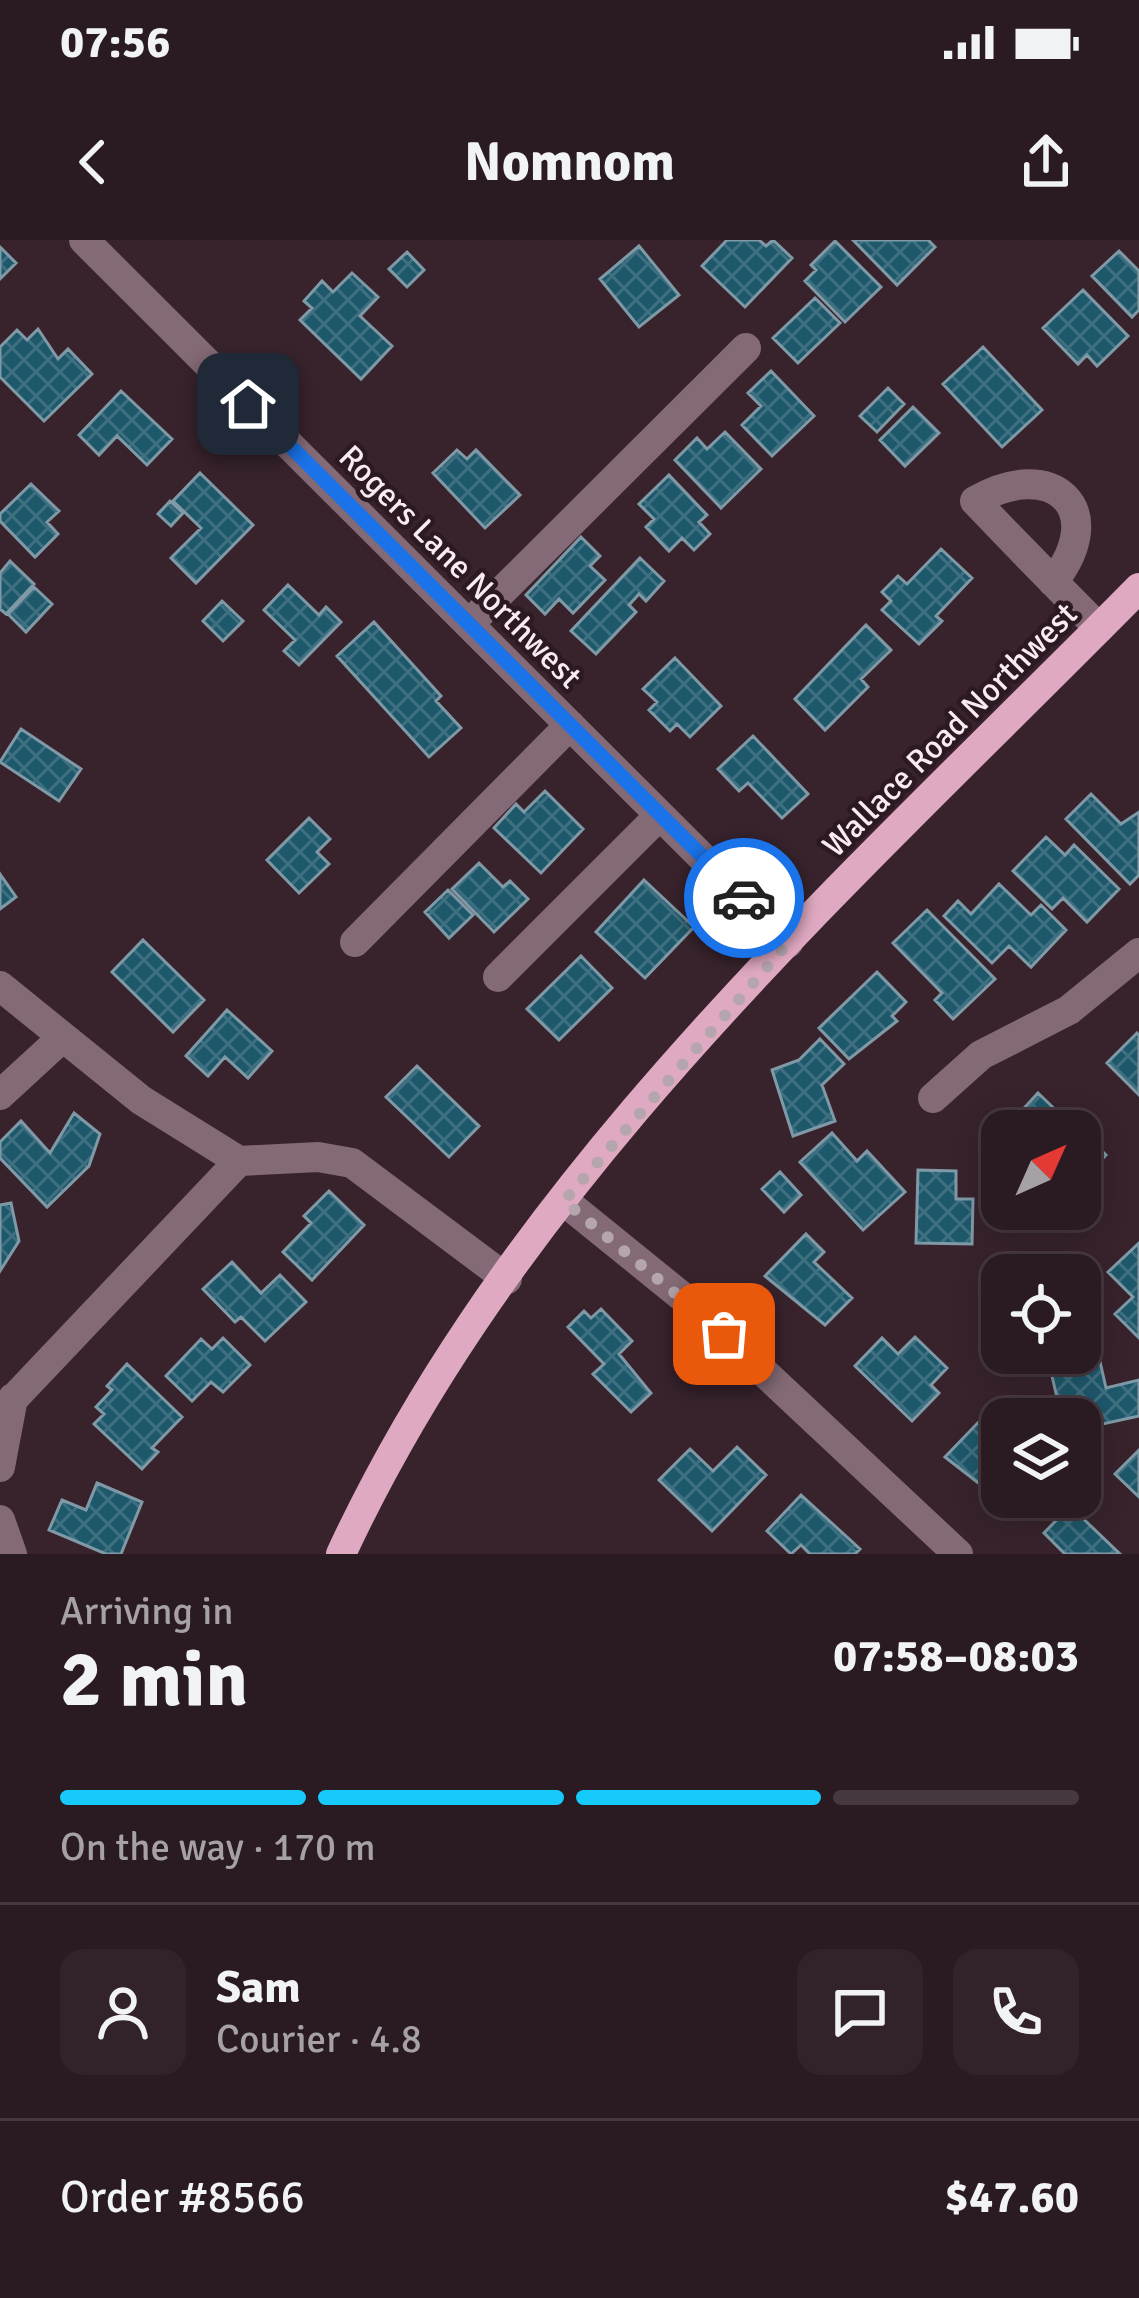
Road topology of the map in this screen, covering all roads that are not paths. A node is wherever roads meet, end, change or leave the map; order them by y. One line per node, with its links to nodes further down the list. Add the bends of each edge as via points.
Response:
1 (84, 240): 5 (street, Rogers Lane Northwest)
2 (746, 348): 5 (street)
3 (1053, 582): 6 (street)
4 (1139, 588): 6 (main road, Wallace Road Northwest)
5 (469, 624): 7 (street, Rogers Lane Northwest)
6 (1100, 628): 10 (main road, Wallace Road Northwest)
7 (570, 725): 8 (street, Rogers Lane Northwest); 9 (street)
8 (660, 815): 10 (street, Rogers Lane Northwest); 12 (street)
9 (355, 942)
10 (788, 943): 18 (main road, Wallace Road Northwest)
11 (1139, 953): 16 (street, via 1069,1010 981,1055)
12 (498, 977)
13 (0, 986): 14 (street)
14 (63, 1037): 15 (street); 17 (street, via 141,1100)
15 (0, 1095)
16 (933, 1098)
17 (239, 1161): 19 (street, via 352,1163); 20 (street)
18 (564, 1201): 19 (main road, Wallace Road Northwest); 25 (street, via 690,1303)
19 (507, 1279): 24 (main road, Wallace Road Northwest, via 435,1386)
20 (6, 1405): 21 (street)
21 (0, 1467)
22 (0, 1520): 23 (street)
23 (12, 1554)
24 (341, 1554)
25 (958, 1554)

